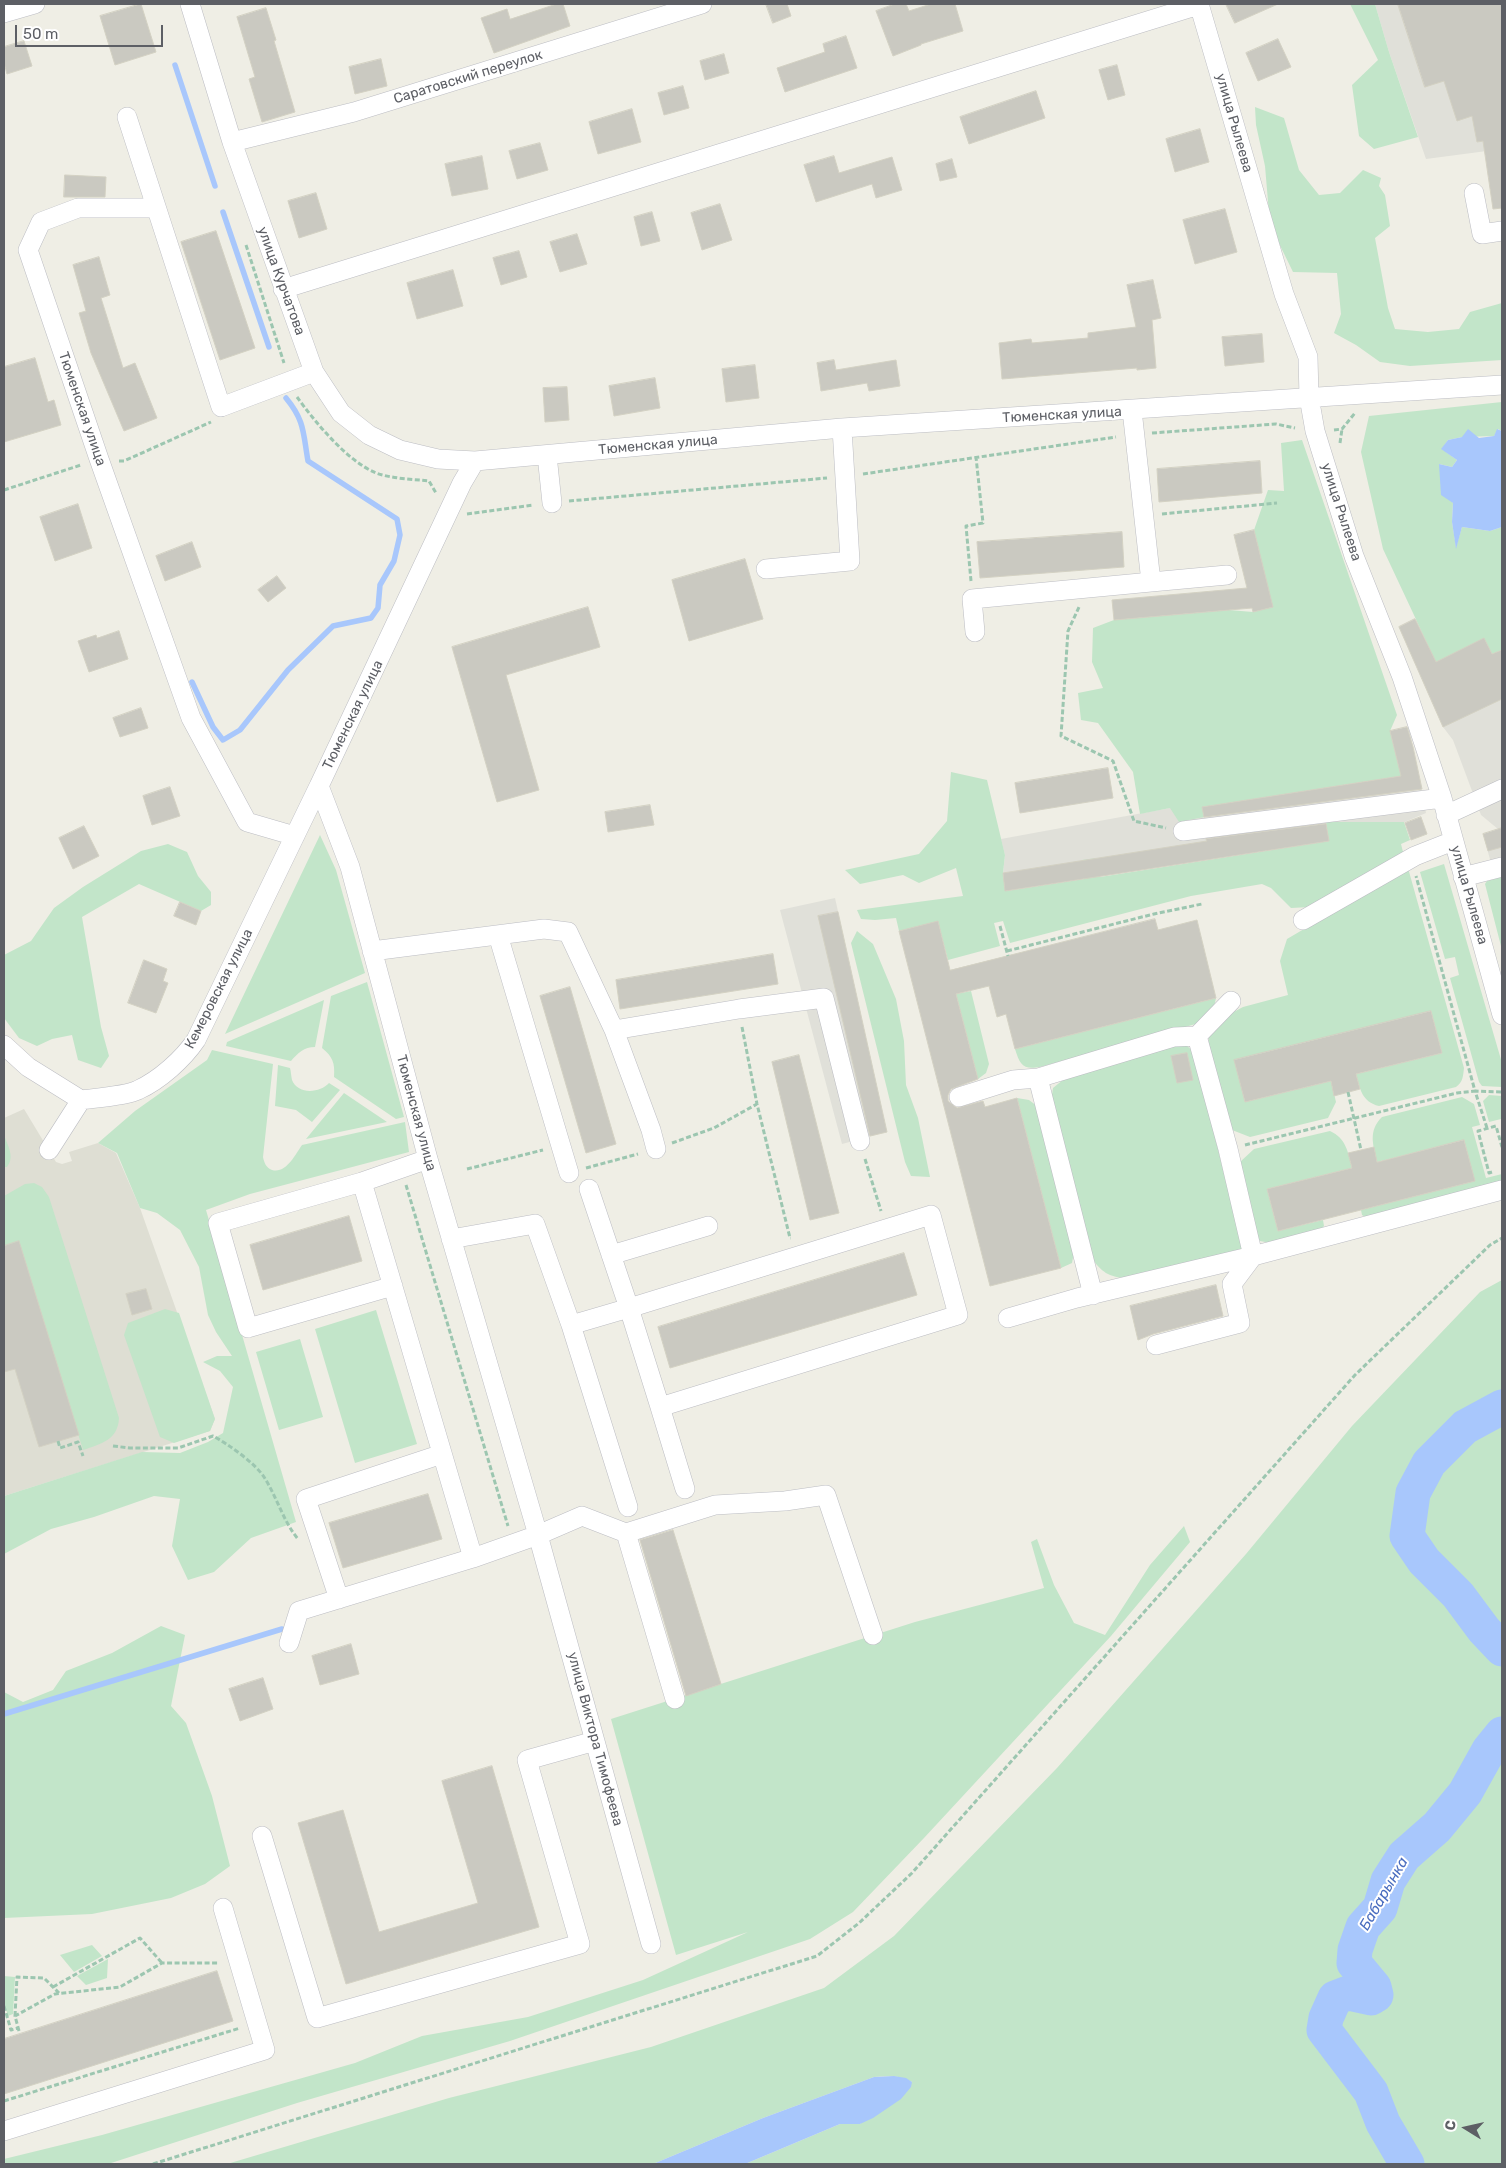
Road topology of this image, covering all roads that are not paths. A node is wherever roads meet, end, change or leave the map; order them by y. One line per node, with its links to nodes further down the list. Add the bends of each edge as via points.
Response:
1 (35, 4): 5 (street)
2 (190, 4): 7 (street, улица Курчатова)
3 (702, 4): 7 (street, Саратовский переулок, via 354,112)
4 (1199, 4): 11 (street); 14 (street, улица Рылеева, via 1284,294 1308,357)
5 (4, 13)
6 (127, 117): 9 (street)
7 (232, 142): 11 (street, улица Курчатова)
8 (1474, 193): 10 (street, via 1482,234)
9 (156, 208): 12 (street, via 221,407); 28 (street, Тюменская улица, via 78,208 41,222 28,250 190,718 247,822)
10 (1502, 231)
11 (283, 288): 12 (street, улица Курчатова)
12 (314, 372): 18 (street, улица Курчатова, via 342,413 369,435 400,450)
13 (1502, 385): 14 (street, Тюменская улица)
14 (1309, 397): 15 (street, Тюменская улица); 26 (street, улица Рылеева, via 1315,431 1354,556 1402,677)
15 (1132, 410): 16 (street, Тюменская улица); 22 (street)
16 (842, 428): 17 (street, Тюменская улица); 20 (street, via 850,561)
17 (547, 455): 18 (street, Тюменская улица); 19 (street)
18 (475, 462): 24 (street, Тюменская улица)
19 (552, 503)
20 (766, 569)
21 (1228, 575): 22 (street)
22 (1151, 582): 23 (street, via 972,599)
23 (975, 632)
24 (319, 786): 28 (street, Кемеровская улица); 34 (street, Тюменская улица, via 350,867)
25 (1502, 789): 26 (street)
26 (1444, 807): 27 (street, via 1344,812); 29 (street, улица Рылеева)
27 (1183, 831)
28 (295, 836): 42 (street, Кемеровская улица, via 186,1055 138,1091)
29 (1453, 841): 31 (street, улица Рылеева); 32 (street, via 1415,856)
30 (1502, 867): 31 (street)
31 (1463, 877): 36 (street, улица Рылеева)
32 (1303, 920)
33 (498, 935): 34 (street); 37 (street, via 544,929 568,932); 47 (street)
34 (372, 951): 46 (street, Тюменская улица)
35 (1231, 1001): 38 (street)
36 (1502, 1015)
37 (614, 1030): 43 (street, via 824,998); 44 (street)
38 (1197, 1036): 40 (street, via 1174,1037); 54 (street)
39 (4, 1045): 42 (street, via 28,1067)
40 (1038, 1078): 41 (street, via 1013,1080); 56 (street)
41 (959, 1097)
42 (81, 1100): 45 (street)
43 (860, 1141)
44 (656, 1149)
45 (49, 1150)
46 (428, 1159): 48 (street); 52 (street, Тюменская улица)
47 (569, 1173)
48 (362, 1182): 55 (street); 55 (street, via 218,1223 248,1328)
49 (589, 1189): 53 (street)
50 (1502, 1190): 54 (street)
51 (708, 1226): 53 (street)
52 (451, 1239): 59 (street, via 534,1224); 66 (street, Тюменская улица)
53 (611, 1255): 57 (street)
54 (1253, 1256): 56 (street); 60 (street, via 1232,1284 1240,1323)
55 (394, 1286): 62 (street)
56 (1094, 1295): 58 (street)
57 (629, 1308): 59 (street); 61 (street); 61 (street, via 931,1215 958,1315)
58 (1008, 1318)
59 (571, 1325): 64 (street)
60 (1156, 1345)
61 (660, 1407): 63 (street)
62 (442, 1454): 67 (street); 68 (street, via 306,1499)
63 (685, 1488)
64 (628, 1507)
65 (626, 1533): 66 (street, via 582,1516); 69 (street, via 715,1505 826,1495); 71 (street)
66 (538, 1535): 67 (street); 72 (street, улица Виктора Тимофеева)
67 (473, 1558): 68 (street)
68 (339, 1599): 70 (street, via 299,1611)
69 (873, 1636)
70 (289, 1643)
71 (675, 1699)
72 (595, 1742): 73 (street, via 526,1760 580,1944 317,2018); 75 (street, улица Виктора Тимофеева)
73 (262, 1836)
74 (223, 1908): 76 (street, via 265,2050)
75 (651, 1944)
76 (4, 2131)

